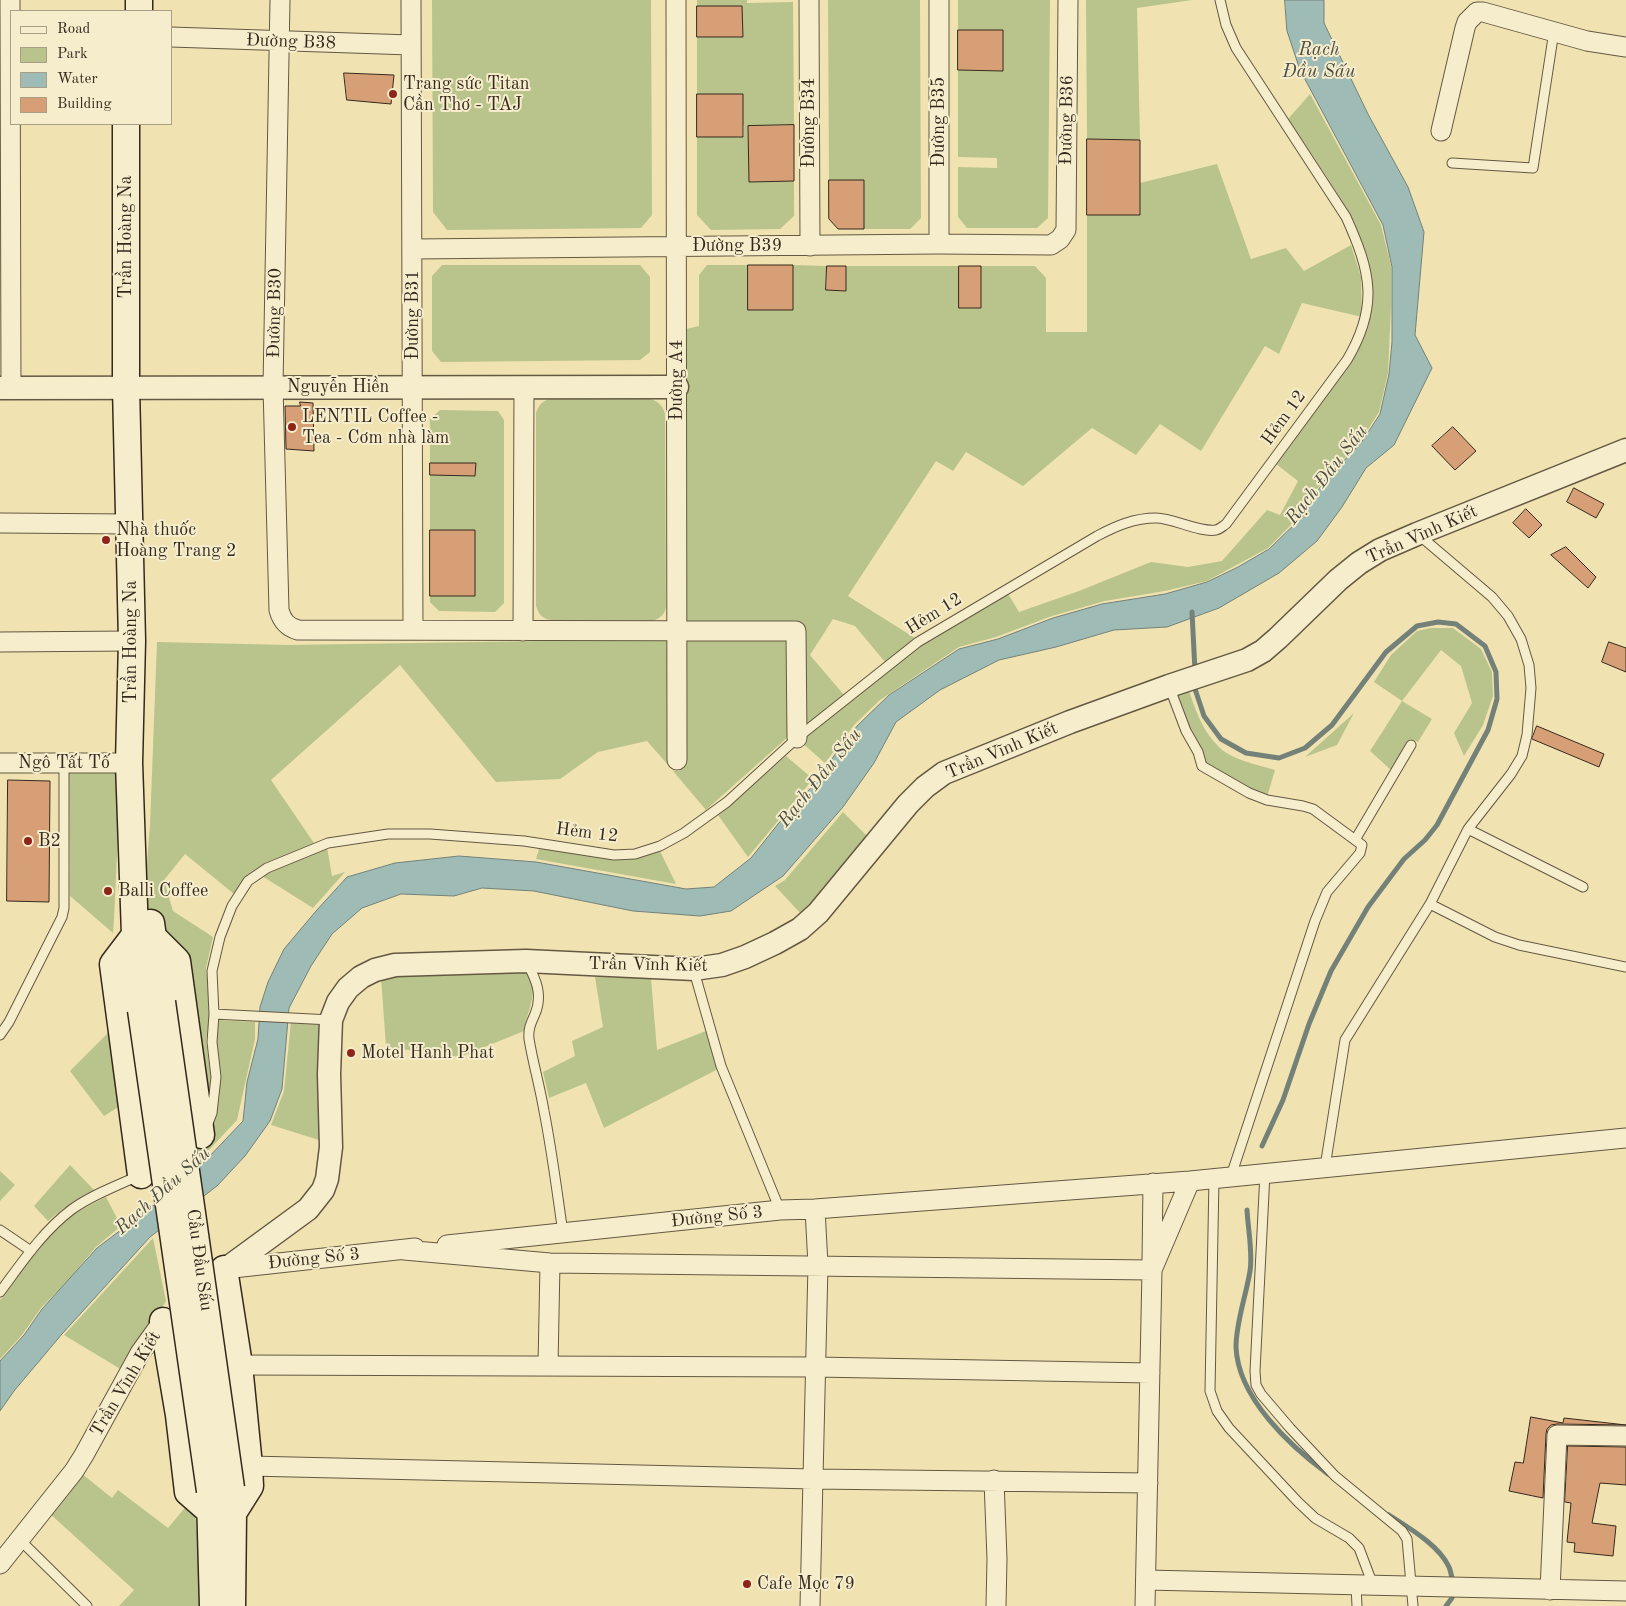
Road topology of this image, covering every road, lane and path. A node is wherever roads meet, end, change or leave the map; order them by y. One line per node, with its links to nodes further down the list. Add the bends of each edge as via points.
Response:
1 (10, 0): 23 (street)
2 (280, 0): 11 (street, Đường B30)
3 (411, 0): 12 (street, Đường B31)
4 (676, 0): 20 (street, Đường A4)
5 (809, 0): 21 (street, Đường B34)
6 (939, 0): 19 (street, Đường B35)
7 (1068, 0): 18 (street, Đường B36, via 1066,230)
8 (1220, 0): 40 (lane, Hẻm 12, via 1236,48 1346,217 1358,244 1369,298 1366,320 1357,344 1226,524 1218,530 1158,518 1138,519 1110,529 918,642)
9 (1554, 31): 13 (street, via 1587,41); 16 (street, via 1483,12 1474,14 1464,28); 17 (lane, via 1533,168)
10 (172, 37): 11 (street, Đường B38)
11 (281, 41): 12 (street, Đường B38); 25 (street, Đường B30)
12 (411, 45): 22 (street, Đường B31)
13 (1626, 46)
14 (126, 125): 24 (main road, Trần Hoàng Na)
15 (139, 125): 24 (main road, Trần Hoàng Na)
16 (1441, 131)
17 (1452, 163)
18 (1060, 239): 19 (street, Đường B39, via 1051,245)
19 (939, 244): 21 (street, Đường B39)
20 (677, 246): 21 (street, Đường B39); 22 (street, Đường B39); 28 (street, Đường A4)
21 (810, 246)
22 (413, 249): 26 (street, Đường B31)
23 (6, 255): 29 (street)
24 (133, 387): 25 (street, Nguyễn Hiền); 29 (street, Nguyễn Hiền); 32 (main road, Trần Hoàng Na); 50 (main road, Trần Hoàng Na, via 145,642 147,841)
25 (273, 387): 26 (street, Nguyễn Hiền); 34 (street, Đường B30, via 281,618 292,629 298,630)
26 (413, 387): 27 (street, Nguyễn Hiền); 34 (street, Đường B31)
27 (524, 387): 28 (street, Nguyễn Hiền); 35 (street)
28 (677, 387): 36 (street, Đường A4)
29 (6, 388)
30 (1626, 450): 33 (street, Trần Vĩnh Kiết)
31 (0, 524): 32 (street)
32 (130, 524): 37 (main road, Trần Hoàng Na)
33 (1417, 534): 39 (street, Trần Vĩnh Kiết, via 1359,563 1263,651 1248,660); 46 (lane, via 1492,597 1521,639 1529,664 1530,711 1522,756)
34 (413, 630): 35 (street)
35 (523, 631): 36 (street)
36 (677, 631): 40 (street, via 796,631); 42 (street, Đường A4)
37 (132, 641): 38 (street); 44 (main road, Trần Hoàng Na)
38 (0, 642)
39 (1175, 684): 47 (lane, via 1186,732 1202,766 1258,797 1313,809); 53 (street, Trần Vĩnh Kiết, via 944,773 908,804 818,913 800,928 745,957 722,965)
40 (797, 738): 55 (lane, Hẻm 12, via 710,815 660,846 634,854 614,855 515,840 388,834 328,843 268,868 248,881 232,906 220,937 212,971)
41 (1411, 745): 47 (lane)
42 (677, 760)
43 (0, 763): 45 (street, Ngô Tất Tố)
44 (129, 763): 45 (street, Ngô Tất Tố); 50 (main road, Trần Hoàng Na)
45 (64, 764): 57 (lane, via 62,917)
46 (1468, 828): 48 (lane); 49 (lane)
47 (1354, 840): 63 (lane, via 1362,845 1360,854 1327,892 1315,920)
48 (1583, 887)
49 (1430, 904): 52 (lane, via 1519,945); 60 (lane, via 1345,1040)
50 (143, 936): 54 (main road, Trần Hoàng Na); 59 (main road, via 177,961); 61 (main road, via 113,964)
51 (526, 961): 53 (street, Trần Vĩnh Kiết); 56 (street, Trần Vĩnh Kiết, via 395,965 375,970 348,988); 69 (lane, via 538,988 529,1039 545,1113)
52 (1626, 967)
53 (694, 969): 67 (lane, via 721,1066)
54 (152, 1006): 87 (main road, Cầu Đầu Sấu, bridge)
55 (214, 1014): 56 (lane); 59 (lane, Hẻm 12, via 215,1092 209,1124)
56 (331, 1020): 74 (street, Trần Vĩnh Kiết, via 331,1147 323,1190 308,1209)
57 (0, 1035)
58 (1626, 1138): 60 (street, Đường Số 3)
59 (197, 1140): 61 (lane, via 182,1154)
60 (1325, 1167): 62 (street, Đường Số 3)
61 (148, 1172): 71 (lane, via 71,1210)
62 (1265, 1172): 63 (street, Đường Số 3); 92 (lane, via 1256,1385 1290,1428 1335,1476 1402,1531 1407,1539)
63 (1223, 1177): 64 (street, Đường Số 3); 91 (lane, via 1212,1400 1229,1428 1298,1502 1315,1518 1349,1538 1359,1548)
64 (1190, 1181): 65 (street, Đường Số 3); 75 (street)
65 (1153, 1183): 66 (street, Đường Số 3); 75 (street)
66 (815, 1209): 67 (street, Đường Số 3); 73 (street)
67 (780, 1210): 69 (street, Đường Số 3)
68 (0, 1230): 71 (lane)
69 (563, 1233): 70 (street, Đường Số 3)
70 (404, 1250): 72 (street); 74 (street, Đường Số 3)
71 (31, 1251): 76 (lane)
72 (550, 1263): 73 (street); 79 (street)
73 (818, 1266): 75 (street); 80 (street)
74 (224, 1269): 77 (street, Trần Vĩnh Kiết); 78 (main road)
75 (1152, 1270): 81 (street)
76 (0, 1292)
77 (163, 1321): 87 (main road, via 188,1492); 88 (street, Trần Vĩnh Kiết, via 140,1353 74,1471)
78 (239, 1365): 79 (street); 83 (main road)
79 (548, 1366): 80 (street)
80 (815, 1367): 81 (street); 84 (street)
81 (1150, 1373): 86 (street)
82 (1626, 1436): 93 (street, via 1557,1436)
83 (249, 1466): 84 (street); 87 (main road, via 250,1486)
84 (813, 1479): 85 (street); 98 (street)
85 (994, 1480): 86 (street); 99 (street)
86 (1148, 1483): 90 (street)
87 (221, 1501): 96 (main road); 97 (main road)
88 (20, 1540): 89 (street, Trần Vĩnh Kiết); 95 (lane)
89 (0, 1564)
90 (1146, 1580): 91 (street); 100 (street)
91 (1364, 1585): 92 (street); 101 (lane)
92 (1411, 1586): 93 (street); 102 (lane)
93 (1550, 1590): 94 (street)
94 (1626, 1592)
95 (87, 1606)
96 (213, 1606)
97 (232, 1606)
98 (810, 1606)
99 (996, 1606)
100 (1145, 1606)
101 (1357, 1606)
102 (1413, 1606)

